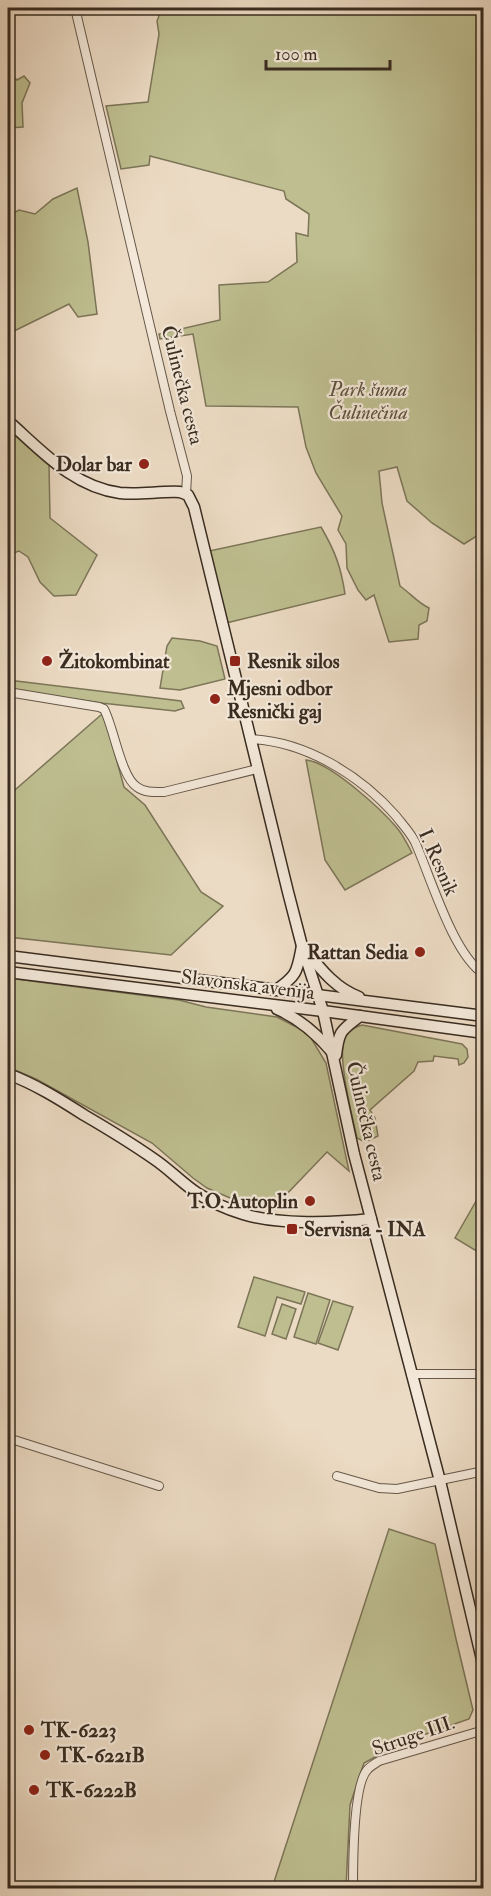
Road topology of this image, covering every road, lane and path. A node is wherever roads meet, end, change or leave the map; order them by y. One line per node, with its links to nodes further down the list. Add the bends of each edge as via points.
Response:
1 (75, 8): 3 (street, Čulinečka cesta, via 187,476)
2 (8, 421): 3 (street, via 58,465 87,483 120,493)
3 (186, 494): 5 (street, Čulinečka cesta, via 194,507)
4 (8, 692): 6 (street, via 104,709 128,777 136,787 149,792 164,792)
5 (250, 739): 6 (street, Čulinečka cesta); 10 (street, I. Resnik, via 313,754 364,785 386,804 414,840 456,938 475,969)
6 (257, 769): 7 (street, Čulinečka cesta)
7 (302, 946): 11 (street, via 296,973); 12 (street, Čulinečka cesta); 13 (street, via 328,977 349,993)
8 (8, 956): 11 (street, Slavonska avenija)
9 (8, 972): 14 (street, Slavonska avenija)
10 (483, 974)
11 (276, 990): 12 (street, Slavonska avenija)
12 (319, 996): 13 (street, Slavonska avenija); 15 (street, Čulinečka cesta)
13 (377, 1004): 17 (street, Slavonska avenija)
14 (265, 1005): 15 (street, Slavonska avenija); 19 (street, via 306,1025)
15 (323, 1011): 16 (street, Slavonska avenija); 19 (street, Čulinečka cesta)
16 (360, 1016): 18 (street, Slavonska avenija); 19 (street, via 344,1027)
17 (483, 1016)
18 (483, 1033)
19 (334, 1057): 21 (street, Čulinečka cesta)
20 (8, 1074): 21 (street, via 50,1094 131,1143 197,1193 244,1214 287,1221)
21 (371, 1219): 22 (street, Čulinečka cesta)
22 (411, 1374): 23 (street); 27 (street, Čulinečka cesta)
23 (483, 1374)
24 (8, 1438): 28 (street)
25 (483, 1471): 27 (street)
26 (337, 1476): 27 (street, via 379,1488)
27 (440, 1481): 29 (street, Čulinečka cesta)
28 (159, 1486)
29 (483, 1668)
30 (483, 1730): 31 (street, Struge III., via 380,1761 367,1769 358,1803)
31 (352, 1888)

